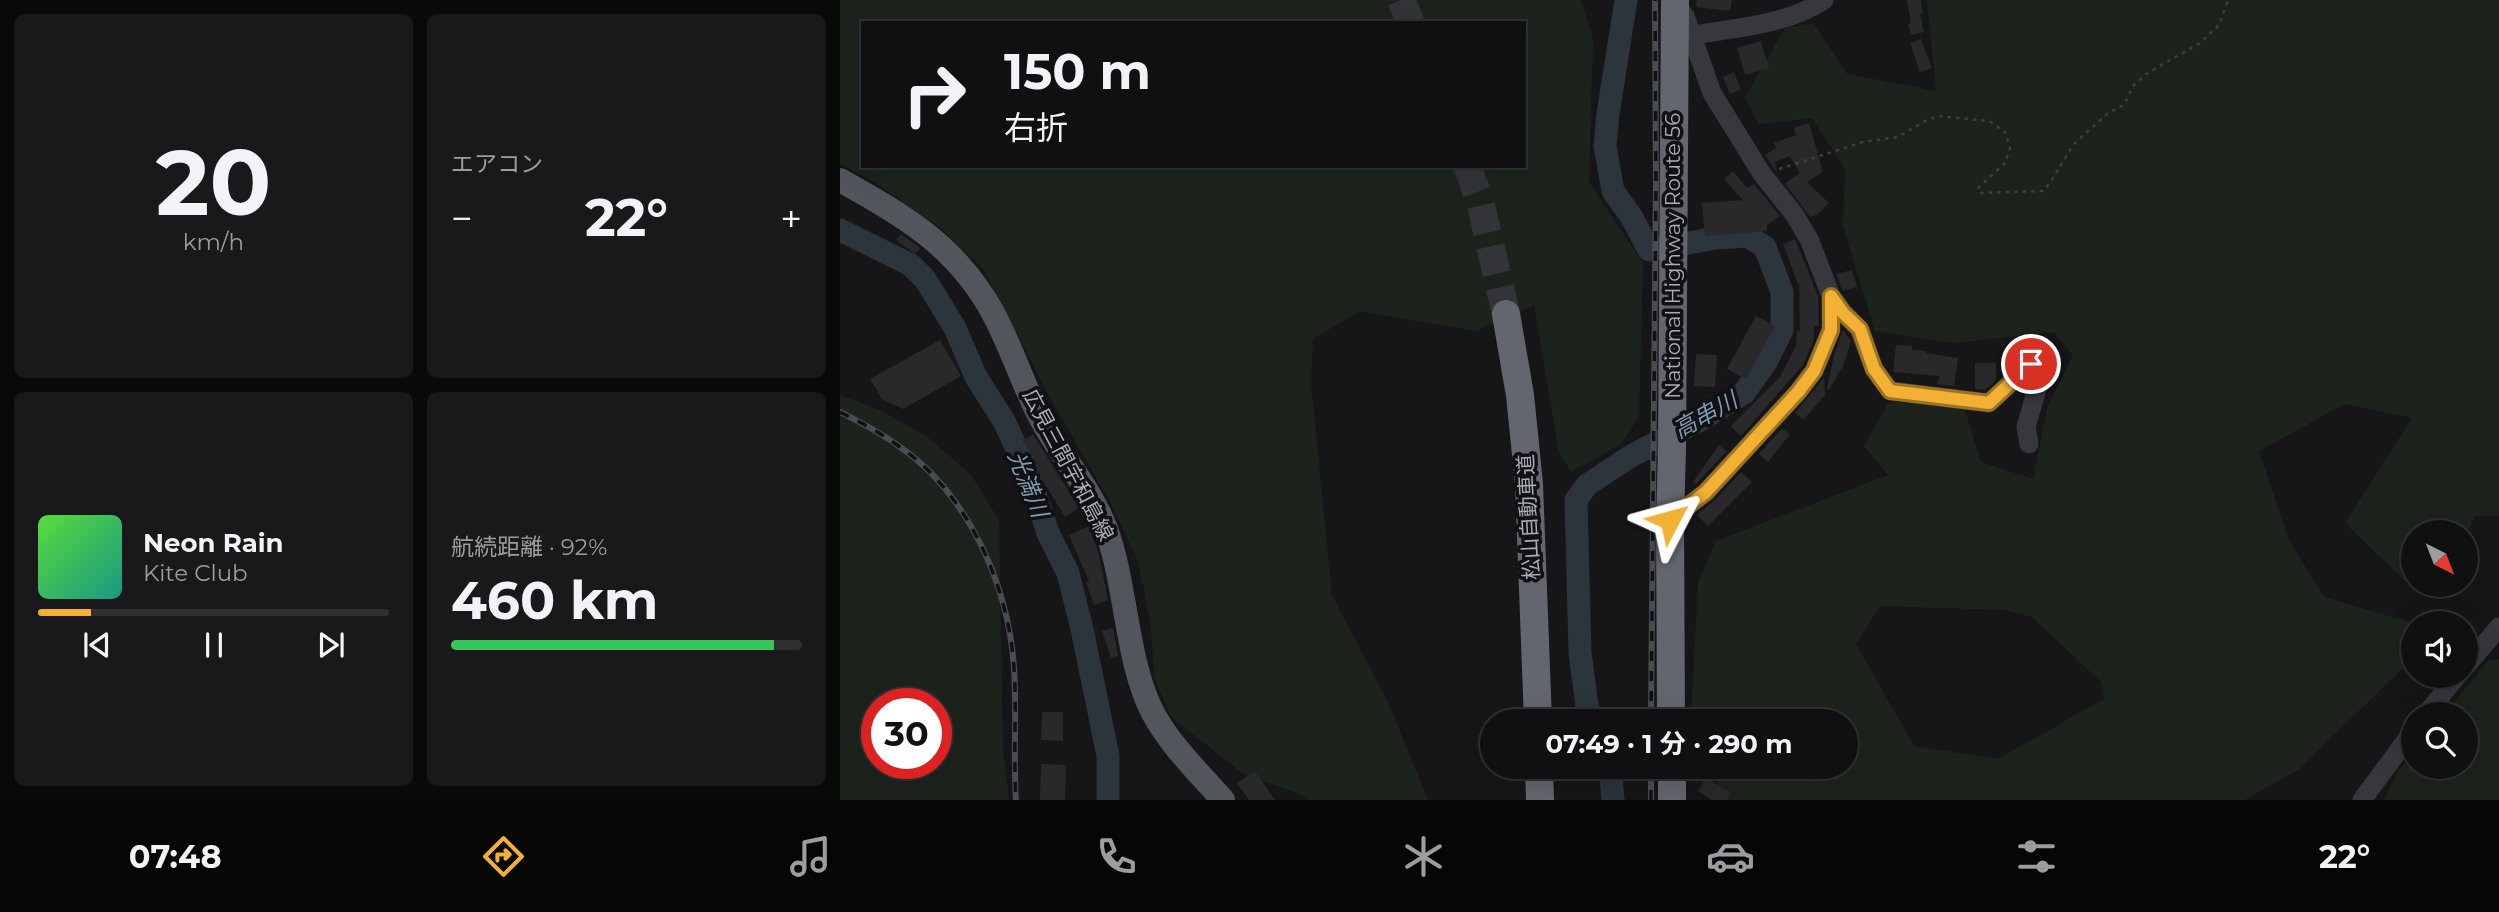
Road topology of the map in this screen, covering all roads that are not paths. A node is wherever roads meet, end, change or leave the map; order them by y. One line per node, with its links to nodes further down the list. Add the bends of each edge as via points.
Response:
1 (1824, 0): 3 (street, via 1794,15)
2 (1675, 2): 3 (street); 8 (highway, National Highway Route 56)
3 (1692, 35): 5 (street, via 1712,93 1809,239)
4 (840, 180): 17 (main road, 広見三間宇和島線, via 941,245 981,293 1038,414 1105,527 1120,576 1138,670 1153,713)
5 (1831, 296): 7 (street, via 1860,329 1874,369 1890,391 1989,403 2031,364 2043,368 2026,426); 8 (street, via 1831,330 1814,371 1706,492)
6 (1506, 314): 13 (highway, 松山自動車道, via 1529,484)
7 (2029, 444)
8 (1670, 520): 14 (highway, National Highway Route 56)
9 (2499, 627): 10 (street)
10 (2478, 652)
11 (2447, 688): 12 (street)
12 (2436, 702)
13 (1538, 709)
14 (1671, 709)
15 (2401, 747): 19 (street)
16 (1539, 779): 18 (highway)
17 (1223, 800)
18 (1540, 800)
19 (2362, 800)

